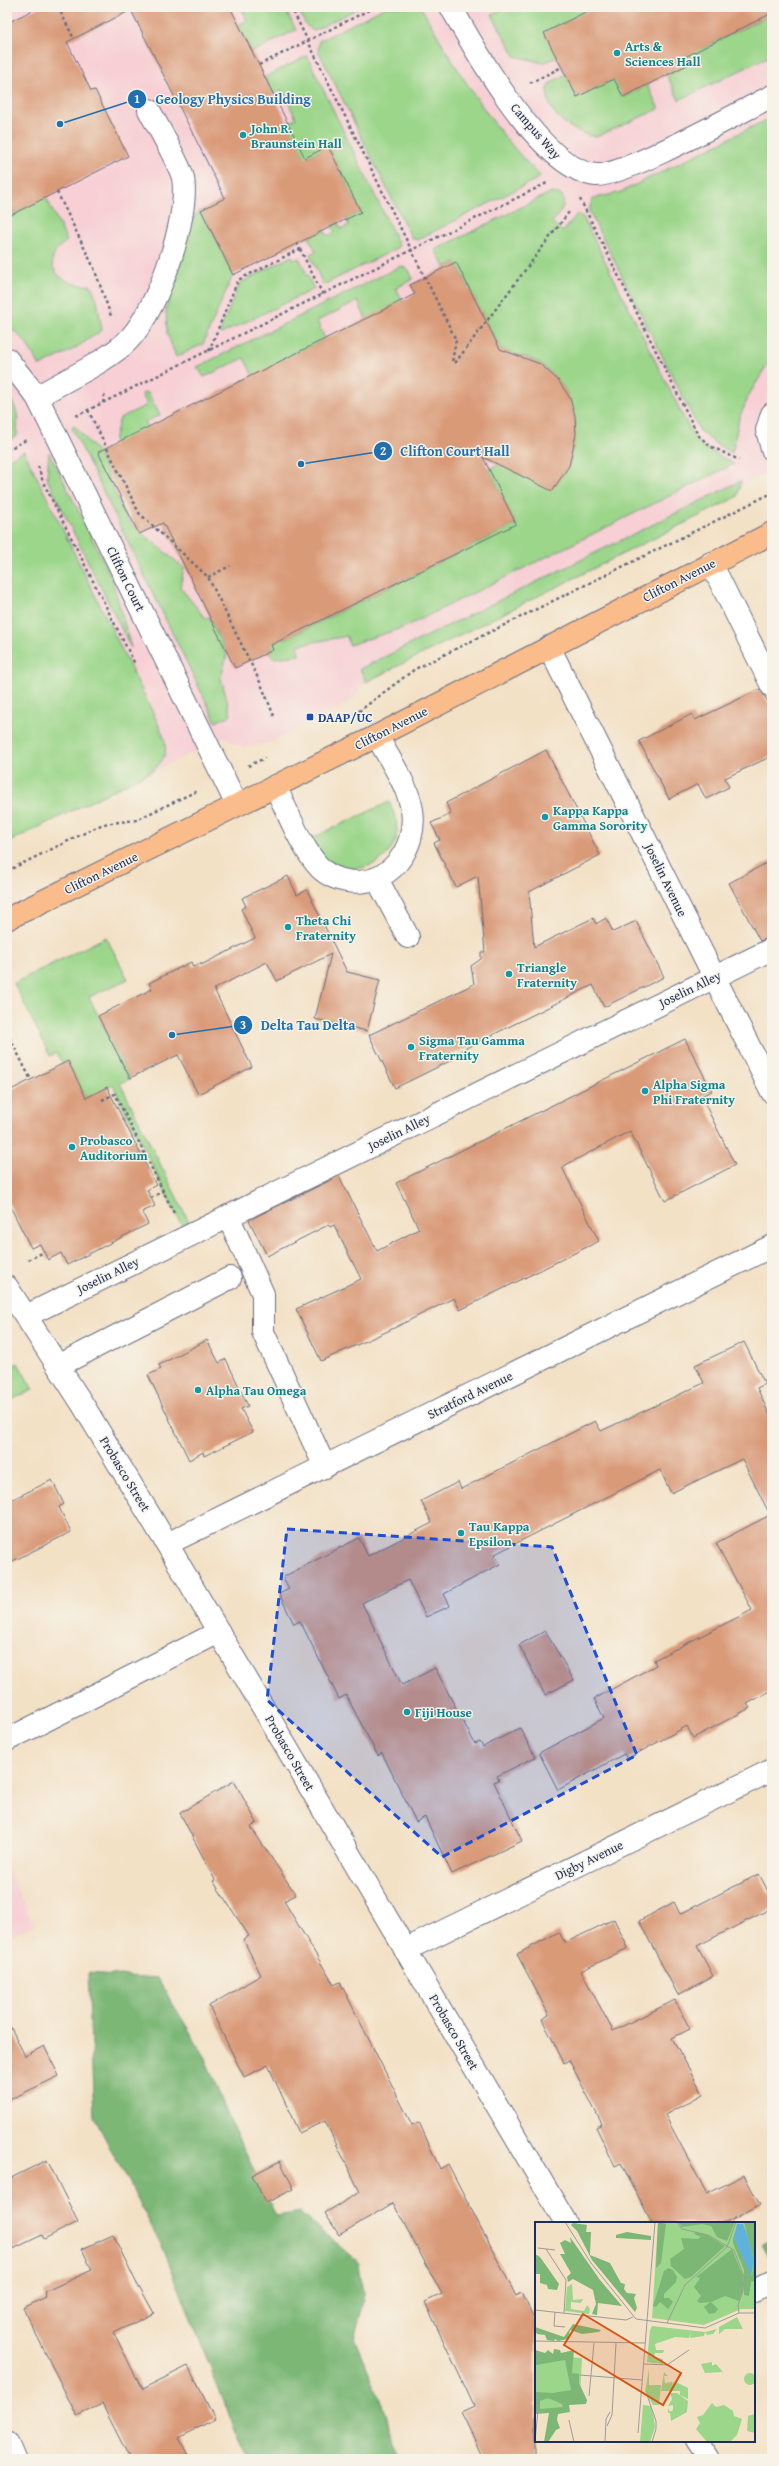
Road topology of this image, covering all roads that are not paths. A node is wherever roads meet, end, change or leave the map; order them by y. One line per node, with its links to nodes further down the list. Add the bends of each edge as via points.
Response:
1 (452, 7): 2 (street, Campus Way, via 470,42 516,108 550,150 580,172 597,175 632,165)
2 (772, 96)
3 (149, 110): 5 (street, via 183,178 179,226 170,262 140,326 124,345)
4 (7, 359): 5 (street, Clifton Court)
5 (37, 397): 14 (street, Clifton Court)
6 (772, 414): 7 (street, via 767,430)
7 (772, 449)
8 (772, 533): 9 (main road, Clifton Avenue)
9 (711, 564): 10 (main road, Clifton Avenue); 11 (street)
10 (549, 647): 12 (main road, Clifton Avenue); 19 (street, Joselin Avenue)
11 (772, 686)
12 (378, 736): 13 (main road, Clifton Avenue); 15 (street, via 405,789 412,810 412,822 406,849 392,869)
13 (275, 786): 14 (main road, Clifton Avenue); 15 (street, via 309,855 322,870 340,880 361,883)
14 (237, 805): 16 (main road, Clifton Avenue)
15 (377, 879): 17 (street)
16 (7, 919)
17 (408, 937)
18 (772, 949): 19 (street, Joselin Alley)
19 (714, 977): 20 (street, Joselin Avenue); 21 (street, Joselin Alley)
20 (772, 1092)
21 (228, 1216): 25 (street, Joselin Alley); 27 (street, via 263,1294 263,1332)
22 (772, 1246): 27 (street, Stratford Avenue)
23 (230, 1278): 26 (street)
24 (7, 1287): 25 (street, Probasco Street)
25 (26, 1316): 26 (street, Probasco Street)
26 (58, 1366): 28 (street, Probasco Street)
27 (325, 1467): 28 (street, Stratford Avenue)
28 (168, 1544): 29 (street, Probasco Street)
29 (219, 1632): 30 (street); 32 (street, Probasco Street)
30 (7, 1740)
31 (772, 1770): 32 (street, Digby Avenue)
32 (405, 1950): 33 (street, Probasco Street)
33 (565, 2222)
34 (772, 2282): 35 (street)
35 (755, 2291)
36 (699, 2442): 39 (street)
37 (7, 2443): 38 (street)
38 (14, 2459)
39 (709, 2459)

